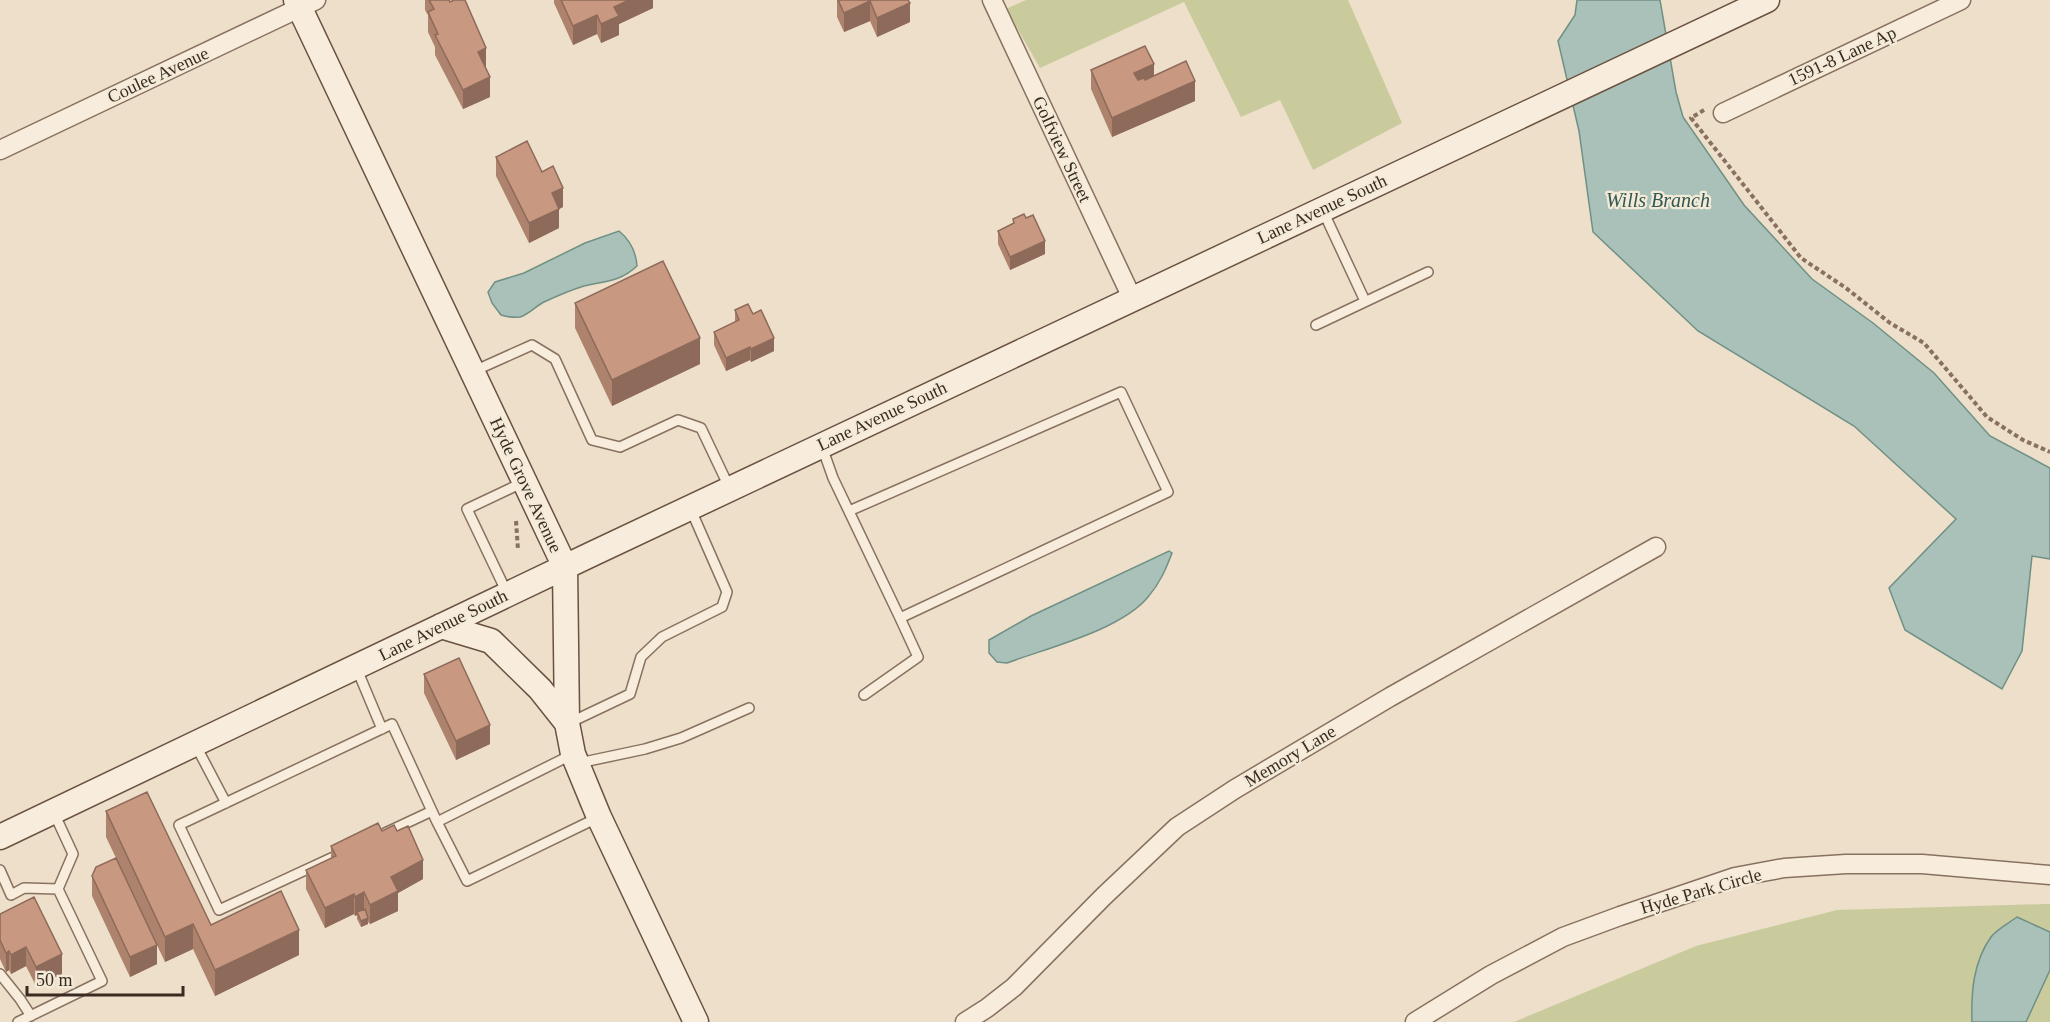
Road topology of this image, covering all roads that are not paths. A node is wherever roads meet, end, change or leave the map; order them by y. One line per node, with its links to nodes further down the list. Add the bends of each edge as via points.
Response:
1 (992, 0): 9 (street, Golfview Street)
2 (1767, 0): 7 (main road, Lane Avenue South)
3 (1961, 0): 5 (street, 1591-8 Lane Ap)
4 (304, 3): 6 (street, Coulee Avenue); 12 (main road, Hyde Grove Avenue)
5 (1723, 113)
6 (0, 150)
7 (1322, 209): 9 (main road, Lane Avenue South); 10 (lane)
8 (1428, 272): 10 (lane)
9 (1132, 298): 13 (main road, Lane Avenue South)
10 (1365, 302): 11 (lane)
11 (1316, 325)
12 (472, 372): 14 (main road, Hyde Grove Avenue); 15 (lane, via 532,345 555,358 592,440 620,447 678,420 701,428)
13 (821, 445): 15 (main road, Lane Avenue South); 17 (lane)
14 (524, 482): 19 (main road, Hyde Grove Avenue); 20 (lane, via 467,509)
15 (730, 489): 16 (main road, Lane Avenue South)
16 (690, 507): 19 (main road, Lane Avenue South); 26 (lane, via 727,591 722,607 662,637 641,657 630,694)
17 (849, 511): 21 (lane); 21 (lane, via 1121,392 1168,492)
18 (1656, 547): 47 (street, Memory Lane, via 1371,708 1178,827 1014,987)
19 (565, 567): 20 (main road, Lane Avenue South); 26 (main road, Hyde Grove Avenue)
20 (508, 594): 22 (main road, Lane Avenue South)
21 (900, 618): 24 (lane, via 918,657)
22 (441, 626): 23 (main road, Lane Avenue South); 26 (main road, via 491,641 540,689)
23 (356, 667): 27 (lane); 28 (main road, Lane Avenue South)
24 (864, 695)
25 (749, 708): 29 (lane, via 645,749)
26 (567, 723): 29 (main road, Hyde Grove Avenue)
27 (382, 729): 30 (lane); 32 (lane, via 392,724)
28 (195, 743): 30 (lane); 31 (main road, Lane Avenue South)
29 (575, 759): 33 (main road, Hyde Grove Avenue); 34 (lane)
30 (226, 803): 37 (lane, via 179,825 219,910)
31 (53, 810): 35 (main road, Lane Avenue South); 40 (lane, via 73,854)
32 (432, 811): 34 (lane); 36 (lane)
33 (599, 817): 34 (lane, via 467,880); 46 (main road, Hyde Grove Avenue)
34 (437, 822)
35 (0, 837)
36 (374, 838)
37 (345, 851)
38 (0, 870): 41 (lane)
39 (2050, 875): 48 (street, Hyde Park Circle, via 1922,864 1846,864 1784,868 1736,877 1563,937)
40 (58, 888): 41 (lane, via 24,888); 44 (lane, via 102,981)
41 (11, 895): 42 (lane)
42 (0, 901)
43 (0, 974): 44 (lane)
44 (31, 1016): 45 (lane)
45 (18, 1022)
46 (696, 1022)
47 (965, 1022)
48 (1415, 1022)

